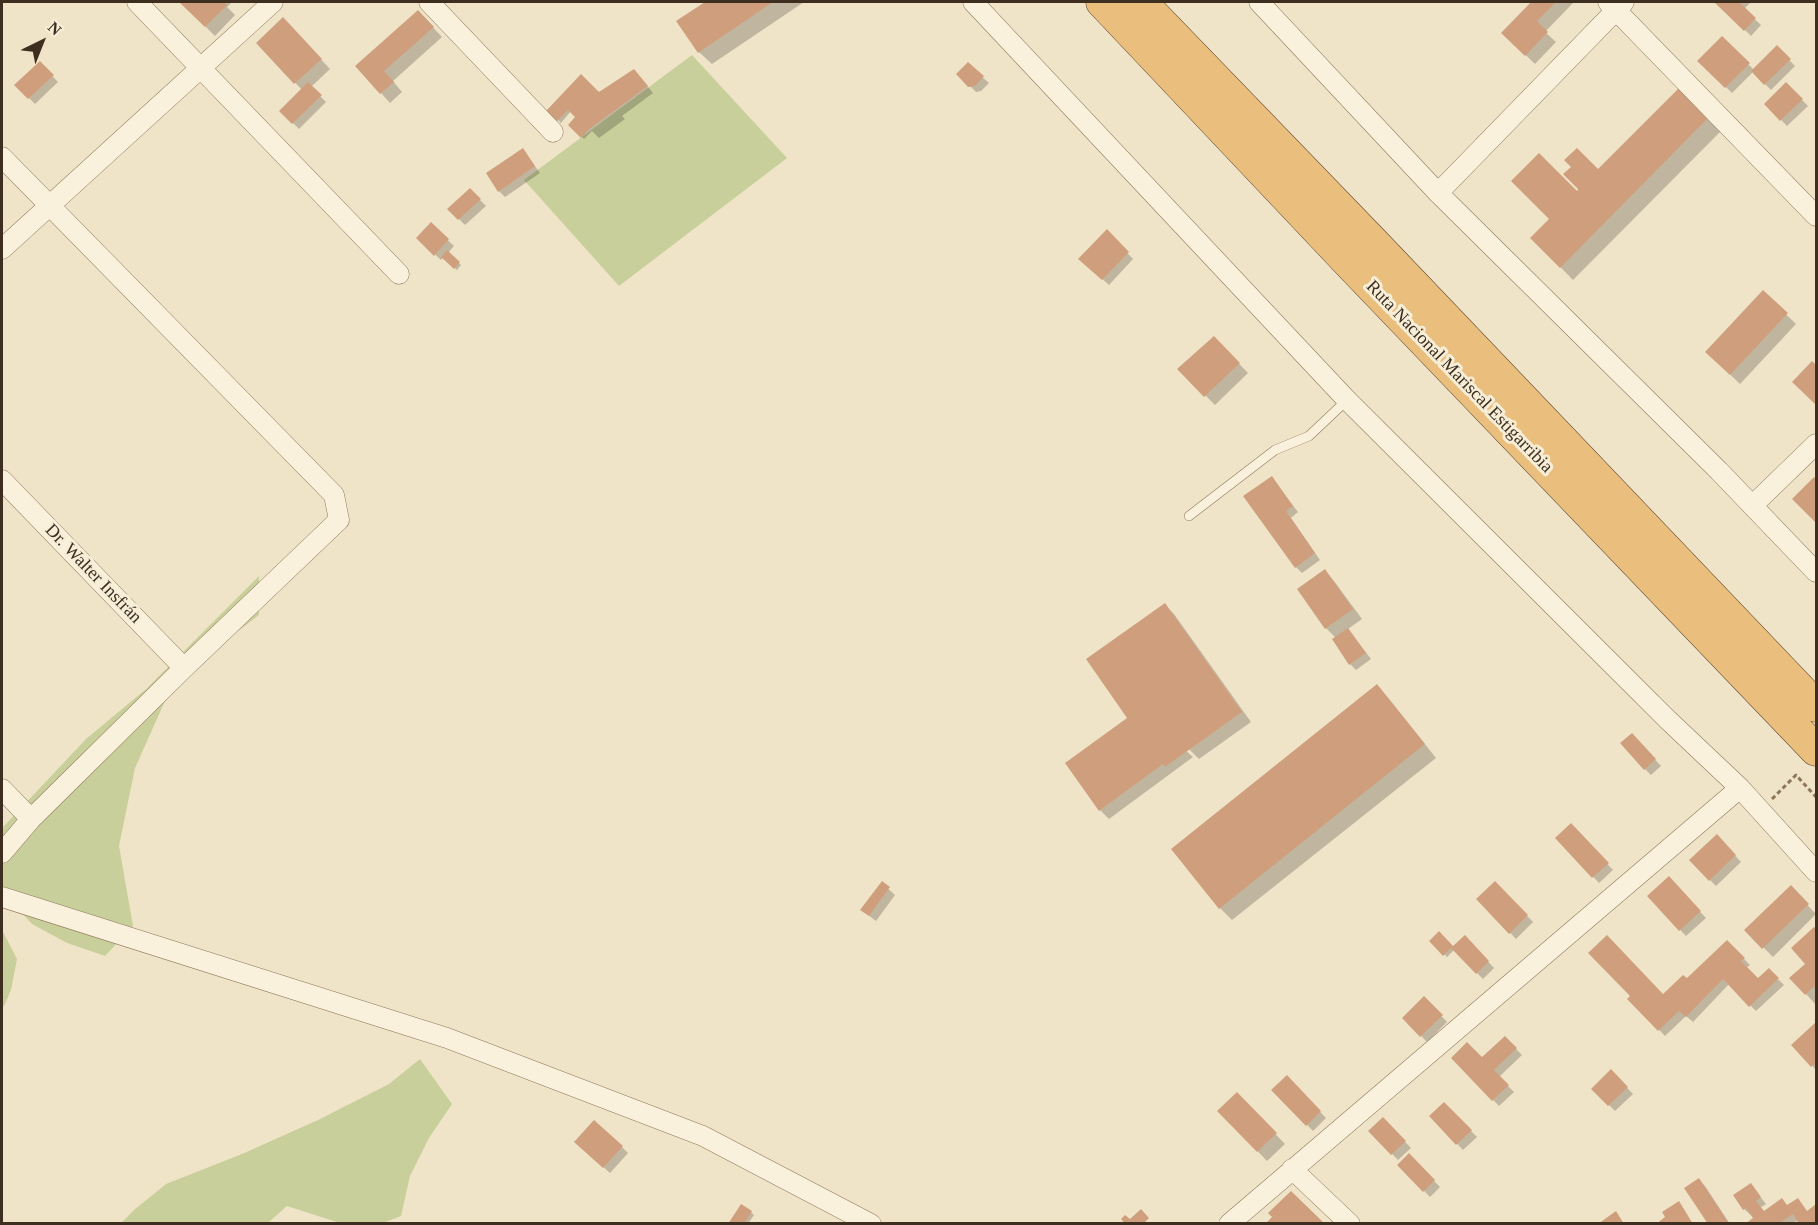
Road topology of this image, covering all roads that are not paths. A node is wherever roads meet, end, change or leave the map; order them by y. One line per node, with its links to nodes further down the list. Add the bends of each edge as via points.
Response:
1 (137, 2): 9 (street)
2 (273, 2): 9 (street)
3 (429, 2): 10 (street)
4 (973, 2): 17 (street)
5 (1102, 2): 25 (highway, Ruta Nacional Mariscal Estigarribia)
6 (1141, 2): 24 (highway, Ruta Nacional Mariscal Estigarribia)
7 (1259, 2): 12 (street)
8 (1616, 4): 12 (street); 14 (street)
9 (200, 68): 13 (street); 16 (street)
10 (553, 132)
11 (2, 157): 13 (street)
12 (1438, 193): 20 (street)
13 (48, 207): 15 (street); 23 (street, via 334,495 339,520)
14 (1816, 216)
15 (2, 249)
16 (399, 274)
17 (1347, 400): 21 (lane, via 1310,436 1275,450); 26 (street)
18 (1816, 444): 20 (street)
19 (2, 480): 23 (street, Dr. Walter Insfrán)
20 (1753, 505): 22 (street)
21 (1189, 516)
22 (1816, 572)
23 (184, 668): 28 (street)
24 (1816, 706)
25 (1816, 750)
26 (1740, 788): 30 (street); 32 (street)
27 (2, 789): 28 (street)
28 (31, 819): 29 (street)
29 (2, 853)
30 (1816, 872)
31 (2, 897): 33 (street, via 447,1038 703,1136)
32 (1293, 1169): 34 (street); 35 (street)
33 (871, 1224)
34 (1229, 1224)
35 (1350, 1224)

